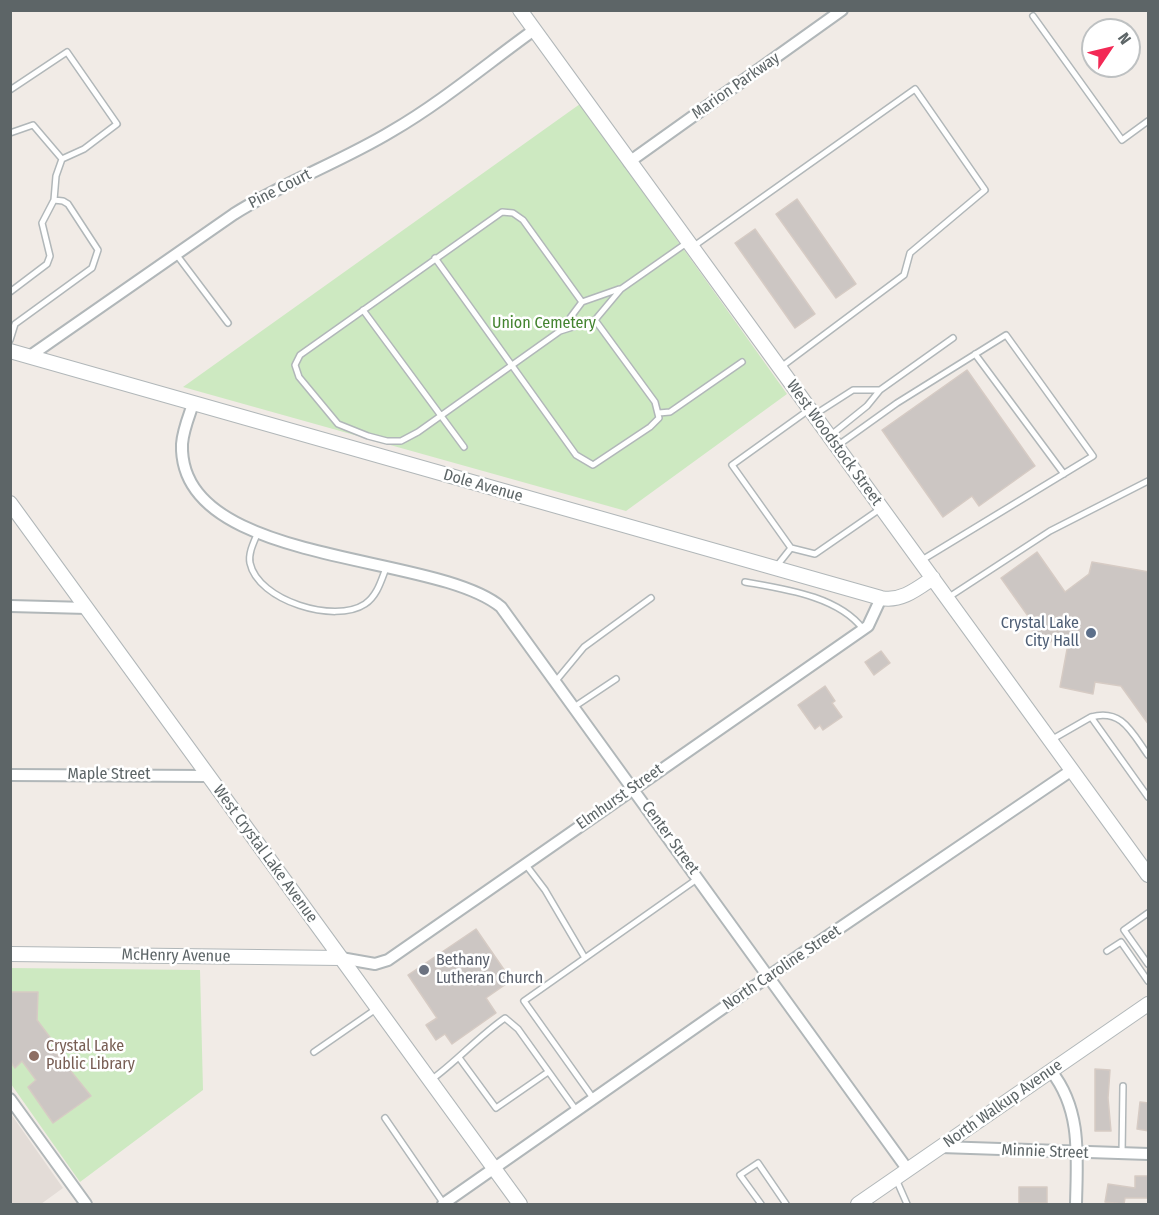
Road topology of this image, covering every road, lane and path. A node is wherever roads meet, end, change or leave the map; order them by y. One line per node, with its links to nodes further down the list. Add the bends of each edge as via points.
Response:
1 (842, 10): 9 (street, Marion Parkway)
2 (526, 12): 4 (street, West Woodstock Street)
3 (1033, 16): 6 (lane, via 1122,140)
4 (534, 30): 9 (street, West Woodstock Street); 12 (street, Pine Court, via 395,130 257,199)
5 (10, 90): 8 (lane, via 66,52 117,124 84,149)
6 (1149, 121)
7 (10, 133): 8 (lane, via 33,125)
8 (62, 159): 10 (lane)
9 (629, 162): 11 (street, West Woodstock Street)
10 (54, 200): 15 (lane, via 42,223 50,256 46,264); 19 (lane, via 68,204 98,250 92,268)
11 (690, 245): 14 (lane); 29 (street, West Woodstock Street); 29 (lane, via 915,89 985,190 910,253 904,275)
12 (176, 254): 20 (lane); 26 (street, Pine Court)
13 (435, 258): 16 (lane, via 497,214 513,213 523,220); 17 (lane); 28 (lane)
14 (621, 289): 16 (lane); 18 (lane)
15 (10, 292)
16 (582, 302): 21 (lane)
17 (363, 310): 34 (lane); 34 (lane, via 300,355 295,365 298,377 331,419 368,436 401,441)
18 (596, 320): 21 (lane); 32 (lane)
19 (13, 323): 23 (lane)
20 (228, 323)
21 (560, 331): 28 (lane)
22 (953, 338): 30 (lane)
23 (10, 340)
24 (10, 351): 26 (street, Dole Avenue)
25 (975, 354): 35 (lane); 37 (lane); 37 (lane, via 1006,335 1093,456)
26 (30, 356): 31 (street, Dole Avenue)
27 (742, 362): 32 (lane, via 670,412)
28 (512, 365): 32 (lane, via 576,455 587,464 602,461 650,427 659,418); 34 (lane)
29 (780, 368): 33 (street, West Woodstock Street)
30 (880, 390): 33 (lane, via 852,390); 35 (lane)
31 (193, 404): 41 (street, Center Street, via 182,443 195,487 215,508); 45 (street, Dole Avenue)
32 (659, 412)
33 (812, 412): 35 (street, West Woodstock Street); 42 (lane, via 732,465)
34 (441, 416): 36 (lane)
35 (833, 441): 40 (street, West Woodstock Street)
36 (464, 447)
37 (1064, 474): 43 (lane)
38 (1149, 481): 50 (lane, via 1050,531)
39 (10, 503): 52 (street, West Crystal Lake Avenue)
40 (882, 508): 42 (lane, via 815,554); 43 (street, West Woodstock Street)
41 (258, 531): 44 (street, Center Street, via 320,553); 44 (lane, via 249,555 259,582 271,593 322,611 338,614 366,604 375,595)
42 (791, 548): 45 (lane)
43 (920, 561): 46 (street, West Woodstock Street)
44 (386, 568): 55 (street, Center Street, via 489,597 510,618)
45 (775, 568): 49 (street, Dole Avenue)
46 (933, 578): 49 (street, Dole Avenue, via 900,598); 50 (street, West Woodstock Street)
47 (745, 582): 53 (lane, via 790,590 840,609 854,617)
48 (651, 598): 55 (lane, via 584,647)
49 (881, 598): 53 (street, Elmhurst Street, via 874,617)
50 (948, 598): 58 (street, West Woodstock Street)
51 (10, 606): 52 (street)
52 (87, 608): 62 (street, West Crystal Lake Avenue)
53 (863, 630): 63 (street, Elmhurst Street)
54 (616, 679): 56 (lane)
55 (555, 682): 56 (street, Center Street)
56 (574, 707): 63 (street, Center Street)
57 (1091, 717): 58 (lane); 59 (lane, via 1102,713 1119,717); 64 (lane)
58 (1050, 740): 60 (street, West Woodstock Street)
59 (1149, 756)
60 (1072, 770): 66 (street, West Woodstock Street); 74 (street, North Caroline Street)
61 (10, 774): 62 (street, Maple Street)
62 (207, 776): 71 (street, West Crystal Lake Avenue)
63 (633, 787): 65 (street, Elmhurst Street); 67 (street, Center Street)
64 (1149, 797)
65 (525, 863): 71 (street, Elmhurst Street, via 388,960 375,964); 72 (lane)
66 (1149, 875)
67 (699, 878): 72 (lane); 74 (street, Center Street)
68 (1149, 913): 73 (lane, via 1124,930)
69 (1107, 951): 75 (lane, via 1121,942)
70 (10, 954): 71 (street, McHenry Avenue)
71 (341, 957): 77 (street, West Crystal Lake Avenue)
72 (585, 958): 84 (lane, via 524,1001)
73 (1149, 964)
74 (769, 976): 84 (street, North Caroline Street); 93 (street, Center Street)
75 (1148, 980)
76 (1149, 1004): 80 (street, North Walkup Avenue)
77 (377, 1008): 78 (lane); 82 (street, West Crystal Lake Avenue)
78 (314, 1052)
79 (460, 1059): 81 (lane, via 496,1108); 81 (lane, via 481,1035 505,1018 518,1029); 82 (lane)
80 (1051, 1071): 88 (street, North Walkup Avenue); 89 (street, via 1072,1108)
81 (548, 1072): 86 (lane)
82 (431, 1081): 92 (street, West Crystal Lake Avenue)
83 (1123, 1086): 90 (lane)
84 (593, 1098): 86 (street, North Caroline Street)
85 (10, 1099): 95 (street)
86 (576, 1110): 92 (street, North Caroline Street)
87 (385, 1119): 96 (lane)
88 (941, 1147): 89 (street, Minnie Street); 93 (street, North Walkup Avenue)
89 (1077, 1154): 90 (street, Minnie Street); 102 (street)
90 (1122, 1154): 91 (street, Minnie Street)
91 (1149, 1154)
92 (494, 1168): 96 (street, North Caroline Street); 97 (street, West Crystal Lake Avenue)
93 (908, 1170): 94 (street, North Walkup Avenue)
94 (895, 1179): 100 (street, North Walkup Avenue); 101 (lane)
95 (86, 1204)
96 (444, 1204)
97 (520, 1204)
98 (761, 1204): 99 (lane, via 740,1175 758,1163)
99 (786, 1204)
100 (858, 1204)
101 (907, 1204)
102 (1076, 1204)

